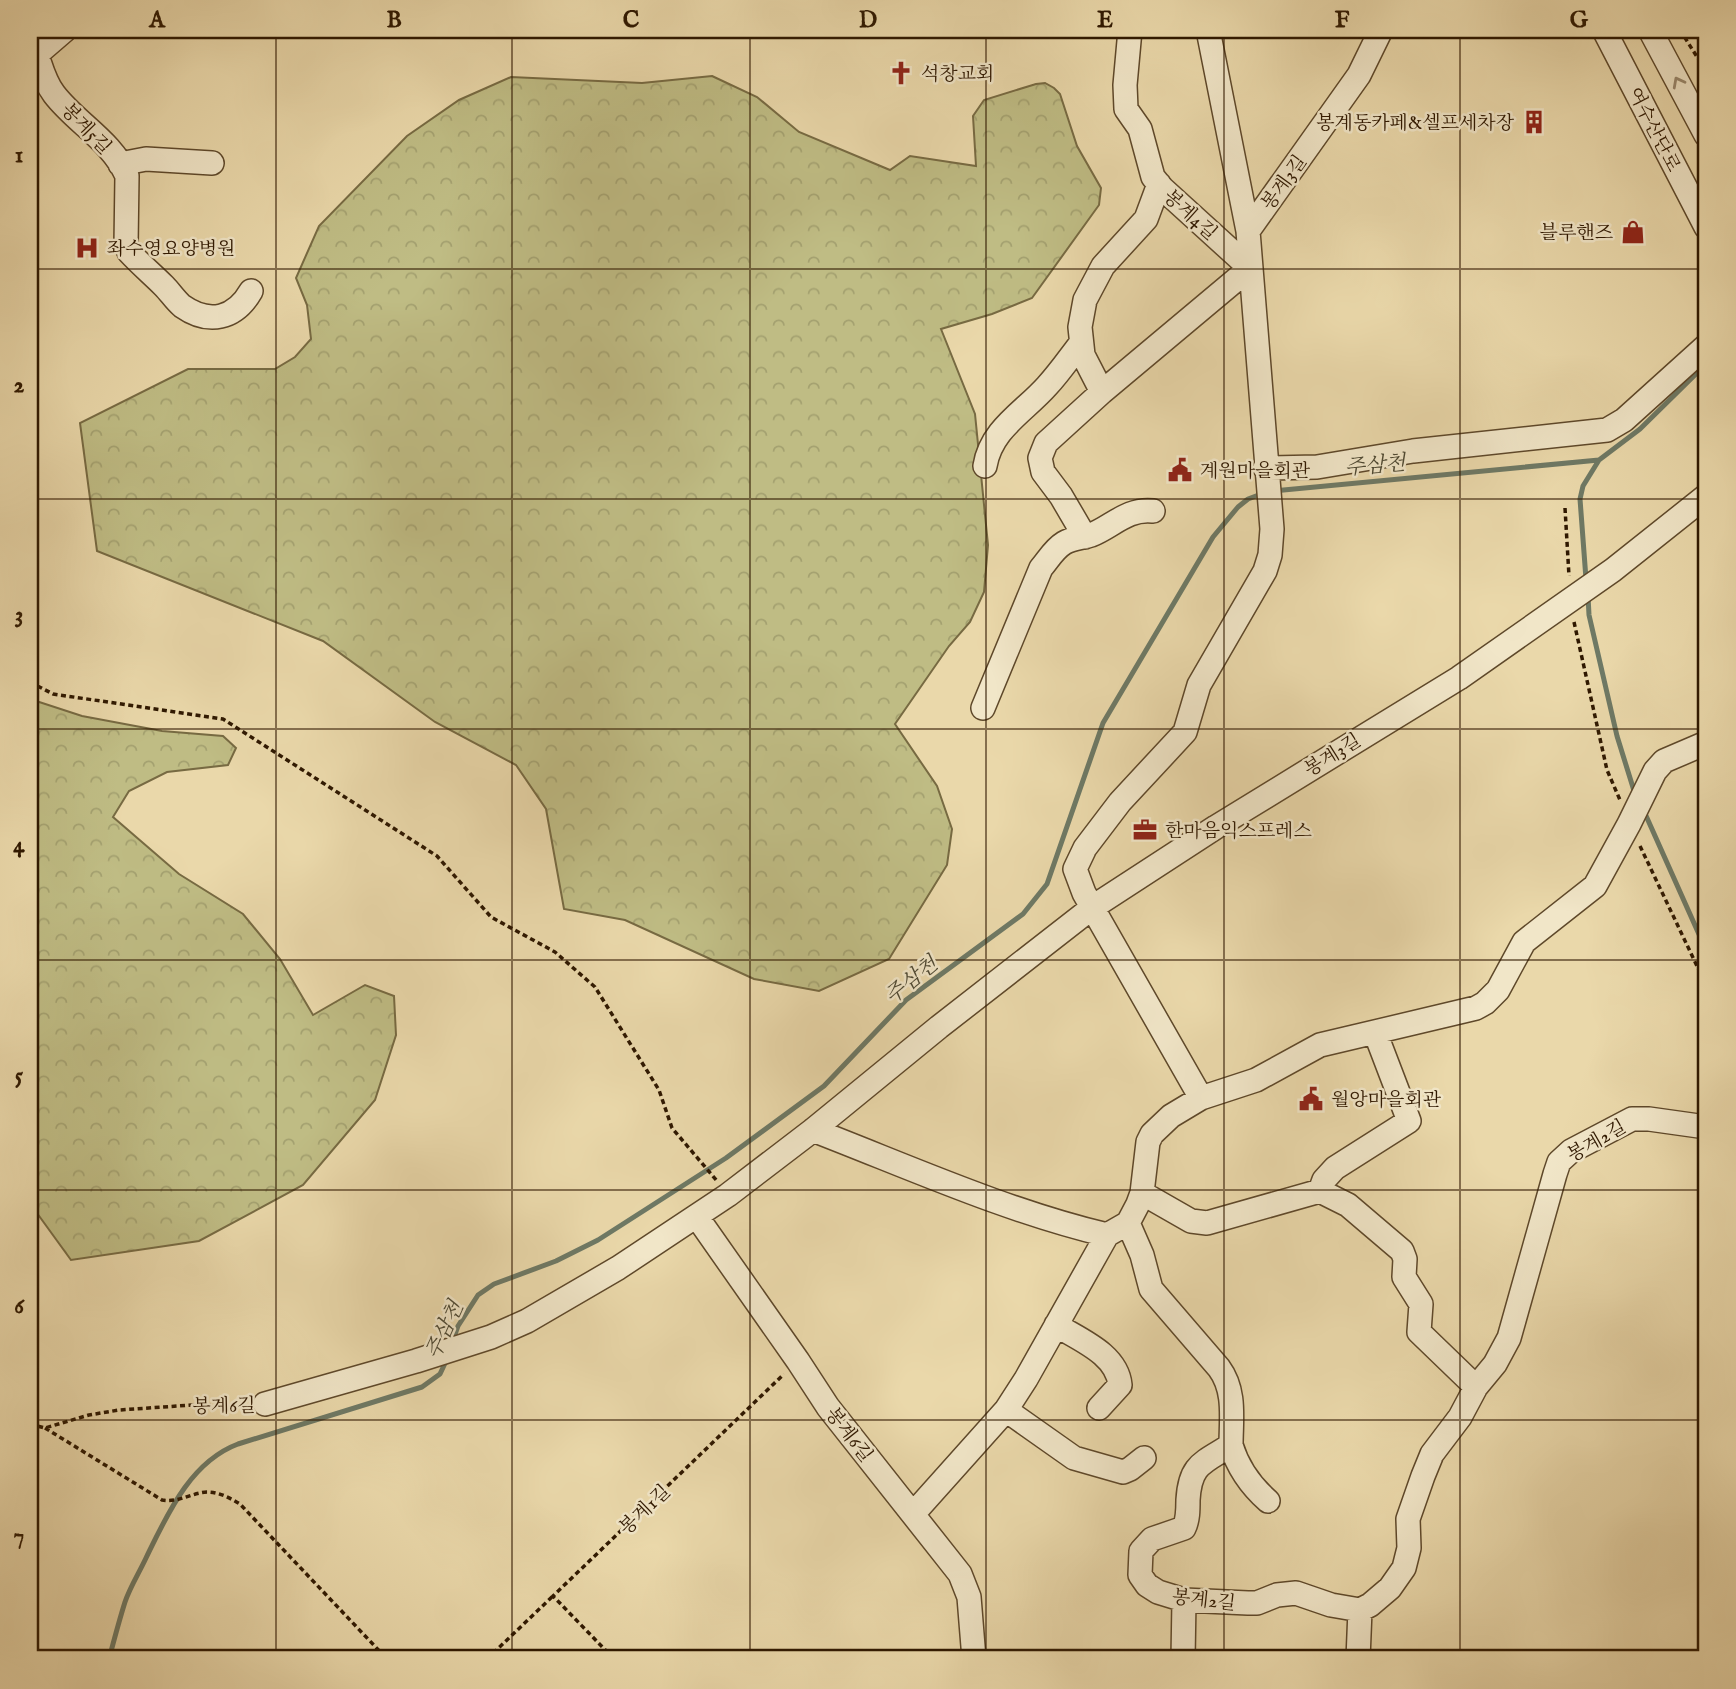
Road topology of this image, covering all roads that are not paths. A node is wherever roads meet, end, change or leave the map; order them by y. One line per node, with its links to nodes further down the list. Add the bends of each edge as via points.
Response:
1 (65, 30): 7 (street, 봉계5길)
2 (1130, 30): 11 (street, 봉계4길, via 1126,109 1140,129 1151,173)
3 (1208, 30): 13 (street, 봉계4길)
4 (1381, 30): 13 (street, 봉계3길, via 1359,75)
5 (1604, 30): 12 (street, 여수산단로)
6 (1650, 30): 8 (street, one-way to 6)
7 (33, 47): 10 (street, 봉계5길, via 53,93)
8 (1706, 135)
9 (212, 163): 10 (street, 봉계5길, via 146,159)
10 (120, 164): 15 (street, 봉계5길, via 127,176 129,252 180,304 222,317 238,309)
11 (1159, 184): 14 (street, 봉계4길); 16 (street, via 1146,219 1108,260 1091,287 1082,312)
12 (1706, 227)
13 (1248, 231): 14 (street)
14 (1250, 268): 18 (street); 20 (street)
15 (251, 291)
16 (1081, 343): 18 (street); 19 (street, via 1047,387 998,433)
17 (1706, 346): 20 (street, via 1607,430)
18 (1102, 392): 23 (street, via 1046,443 1040,458 1043,472)
19 (985, 466)
20 (1266, 472): 26 (street, via 1271,548 1265,571 1199,685 1185,732 1120,802 1076,863 1079,884)
21 (1706, 496): 26 (street, 봉계3길, via 1571,601 1459,678)
22 (1153, 511): 23 (street, via 1129,514)
23 (1085, 537): 24 (street, via 1060,545 1041,568)
24 (983, 708)
25 (1706, 743): 27 (street, via 1664,761 1650,778 1595,886 1524,942 1498,990 1485,1003)
26 (1093, 907): 28 (street); 30 (street)
27 (1375, 1031): 28 (street, via 1320,1045 1256,1080); 31 (street, via 1409,1121 1335,1168)
28 (1201, 1098): 32 (street, via 1152,1133)
29 (1706, 1127): 37 (street, 봉계2길, via 1632,1119 1563,1157 1508,1338)
30 (813, 1130): 33 (street); 35 (street, via 993,1200)
31 (1320, 1191): 32 (street, via 1207,1223 1191,1221); 37 (street, via 1348,1205 1402,1251 1404,1277 1421,1304 1419,1332)
32 (1142, 1193): 34 (street)
33 (697, 1217): 38 (street, 봉계6길, via 510,1329); 44 (street, 봉계6길, via 828,1407)
34 (1128, 1223): 35 (street); 41 (street, via 1151,1289 1226,1377 1231,1395)
35 (1107, 1235): 36 (street)
36 (1056, 1325): 39 (street, via 1117,1370 1119,1385); 40 (street)
37 (1476, 1387): 46 (street, 봉계2길, via 1432,1454 1423,1476 1408,1519 1404,1568 1390,1588)
38 (265, 1404)
39 (1099, 1408)
40 (1006, 1410): 42 (street, via 1080,1461 1123,1472); 44 (street)
41 (1231, 1446): 43 (street, via 1246,1477); 45 (street, 봉계2길, via 1194,1472 1184,1528 1152,1539 1140,1551 1138,1570 1147,1585)
42 (1144, 1458)
43 (1268, 1501)
44 (913, 1514): 47 (street, 봉계6길, via 965,1584)
45 (1184, 1600): 46 (street, 봉계2길, via 1257,1603 1296,1593); 48 (street)
46 (1360, 1609): 49 (street)
47 (974, 1659)
48 (1183, 1659)
49 (1357, 1659)

